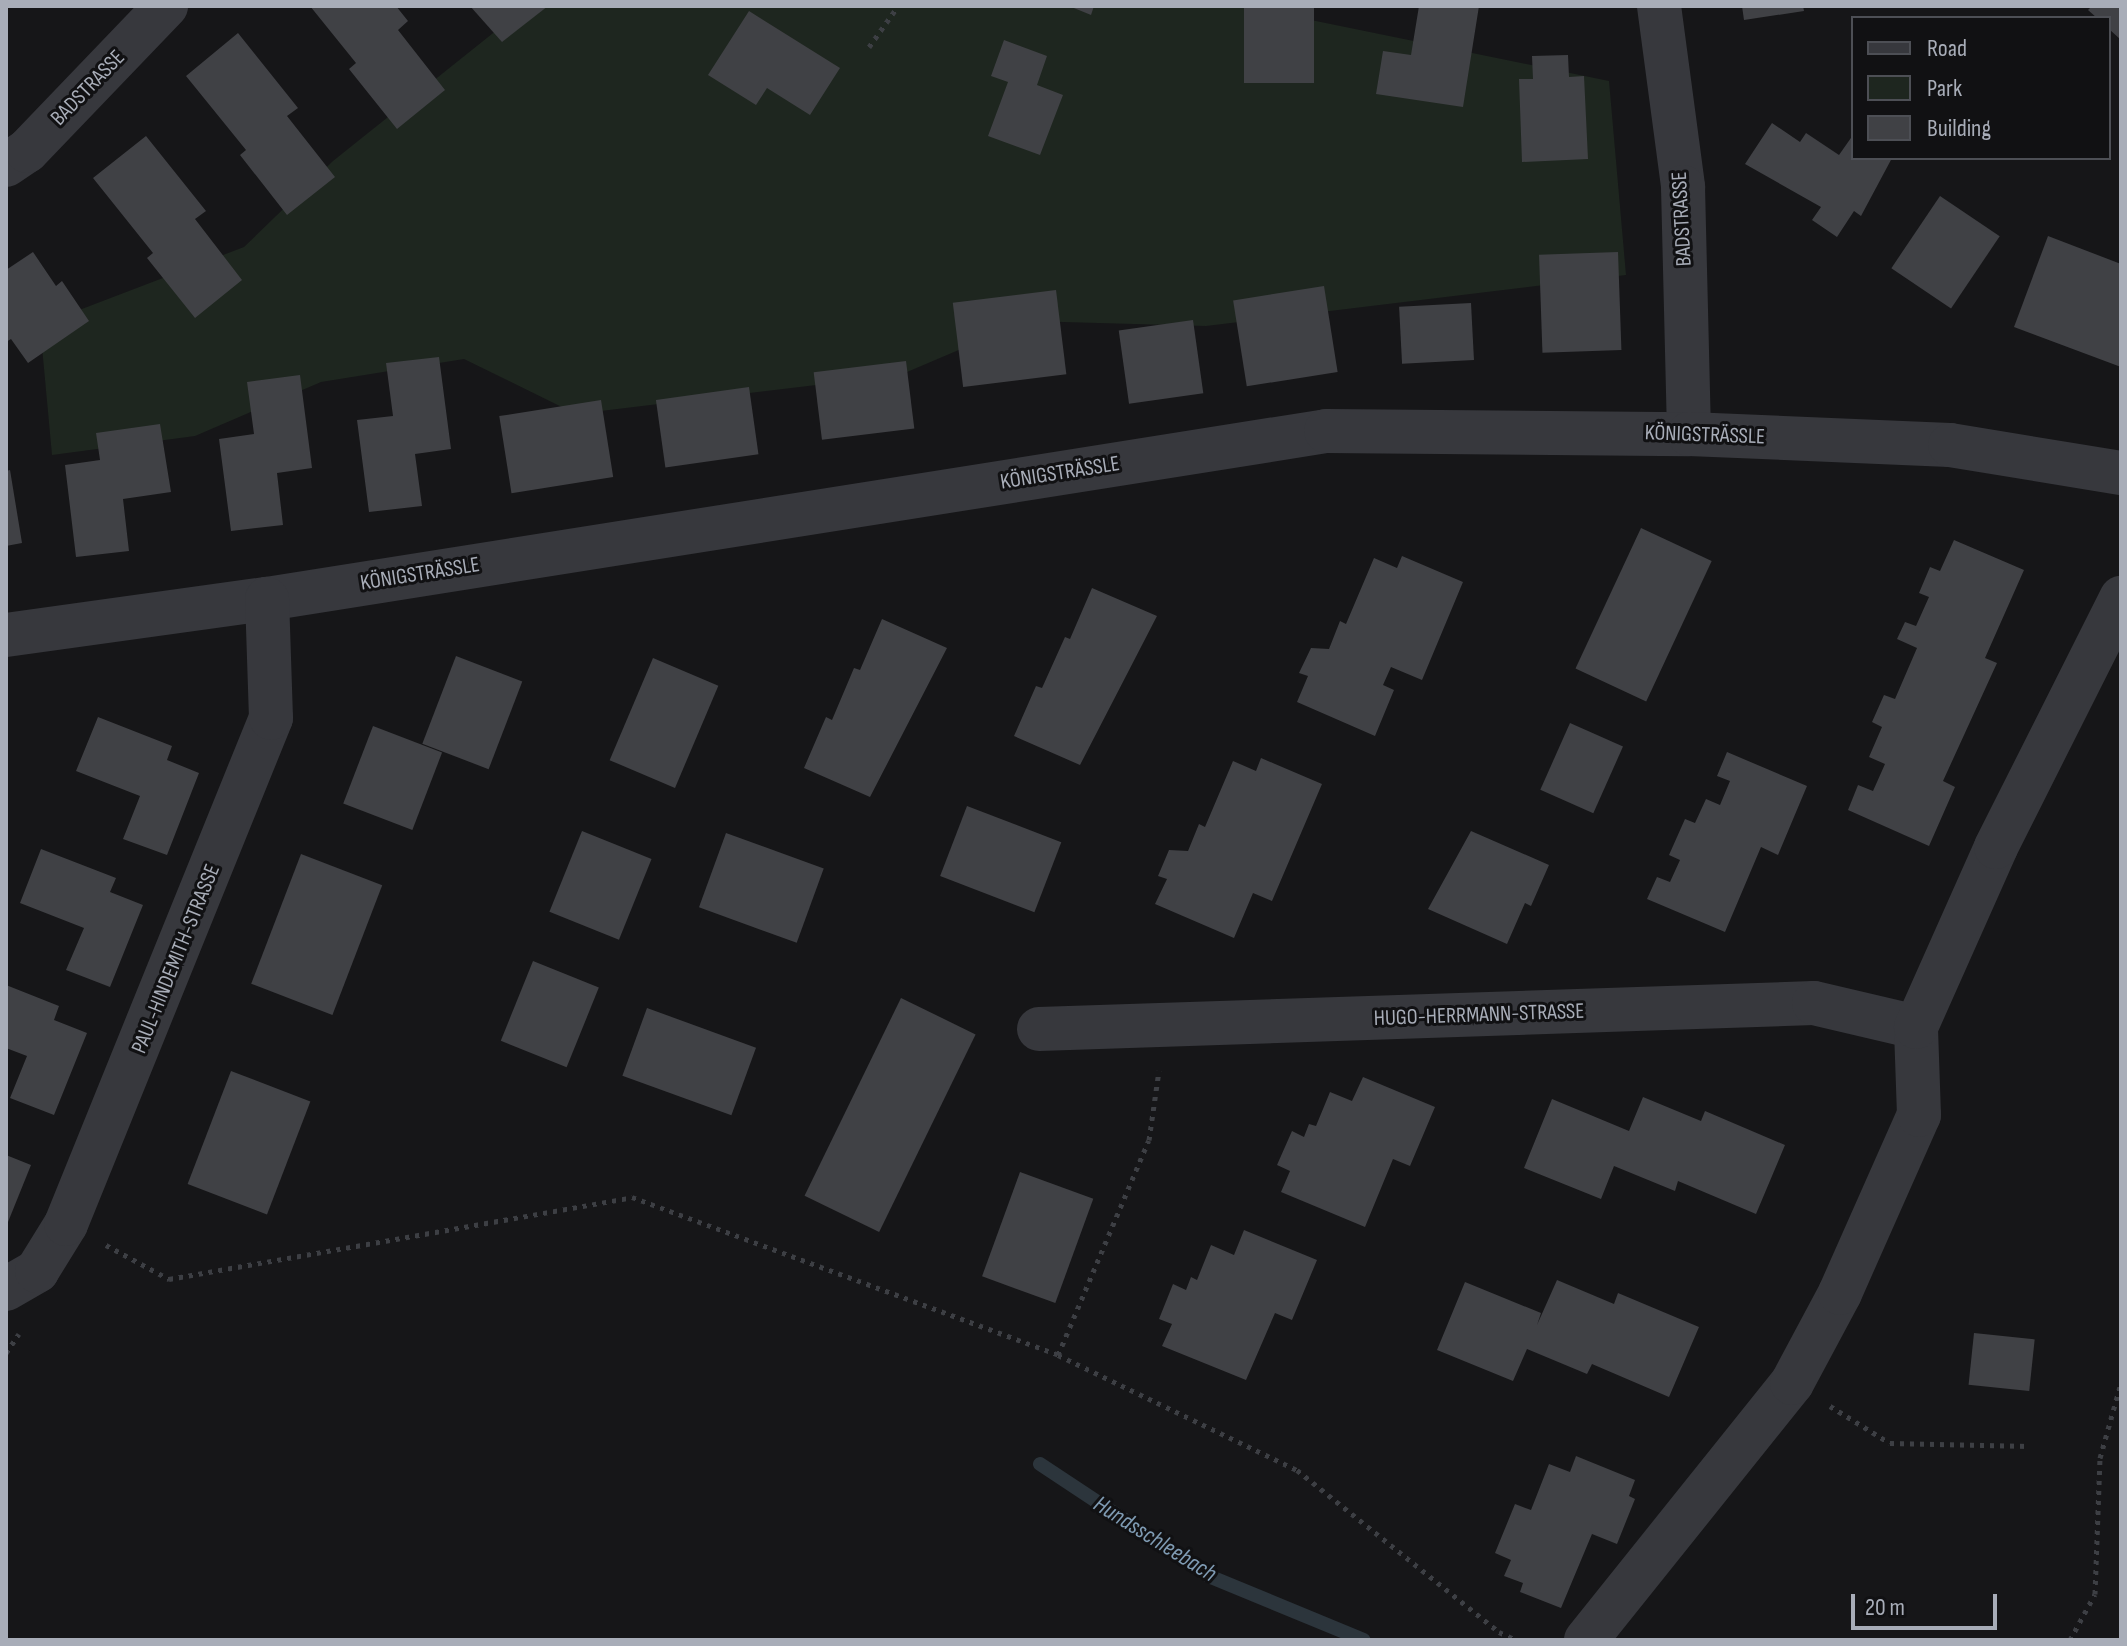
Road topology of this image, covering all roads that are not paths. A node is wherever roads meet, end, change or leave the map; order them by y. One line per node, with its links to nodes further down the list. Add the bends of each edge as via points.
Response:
1 (166, 6): 3 (street, BADSTRASSE, via 27,151)
2 (1659, 6): 4 (street, BADSTRASSE, via 1683,187)
3 (6, 165)
4 (1689, 434): 5 (street, KÖNIGSTRÄSSLE, via 1950,445); 7 (street, KÖNIGSTRÄSSLE, via 1326,431)
5 (2121, 473)
6 (2121, 598): 9 (street, via 1996,847)
7 (267, 599): 8 (street, KÖNIGSTRÄSSLE); 11 (street, PAUL-HINDEMITH-STRASSE, via 271,718 66,1224 37,1271)
8 (6, 635)
9 (1916, 1027): 10 (street, HUGO-HERRMANN-STRASSE, via 1814,1003); 12 (street, via 1919,1115 1840,1293 1792,1383)
10 (1039, 1029)
11 (6, 1289)
12 (1586, 1640)

